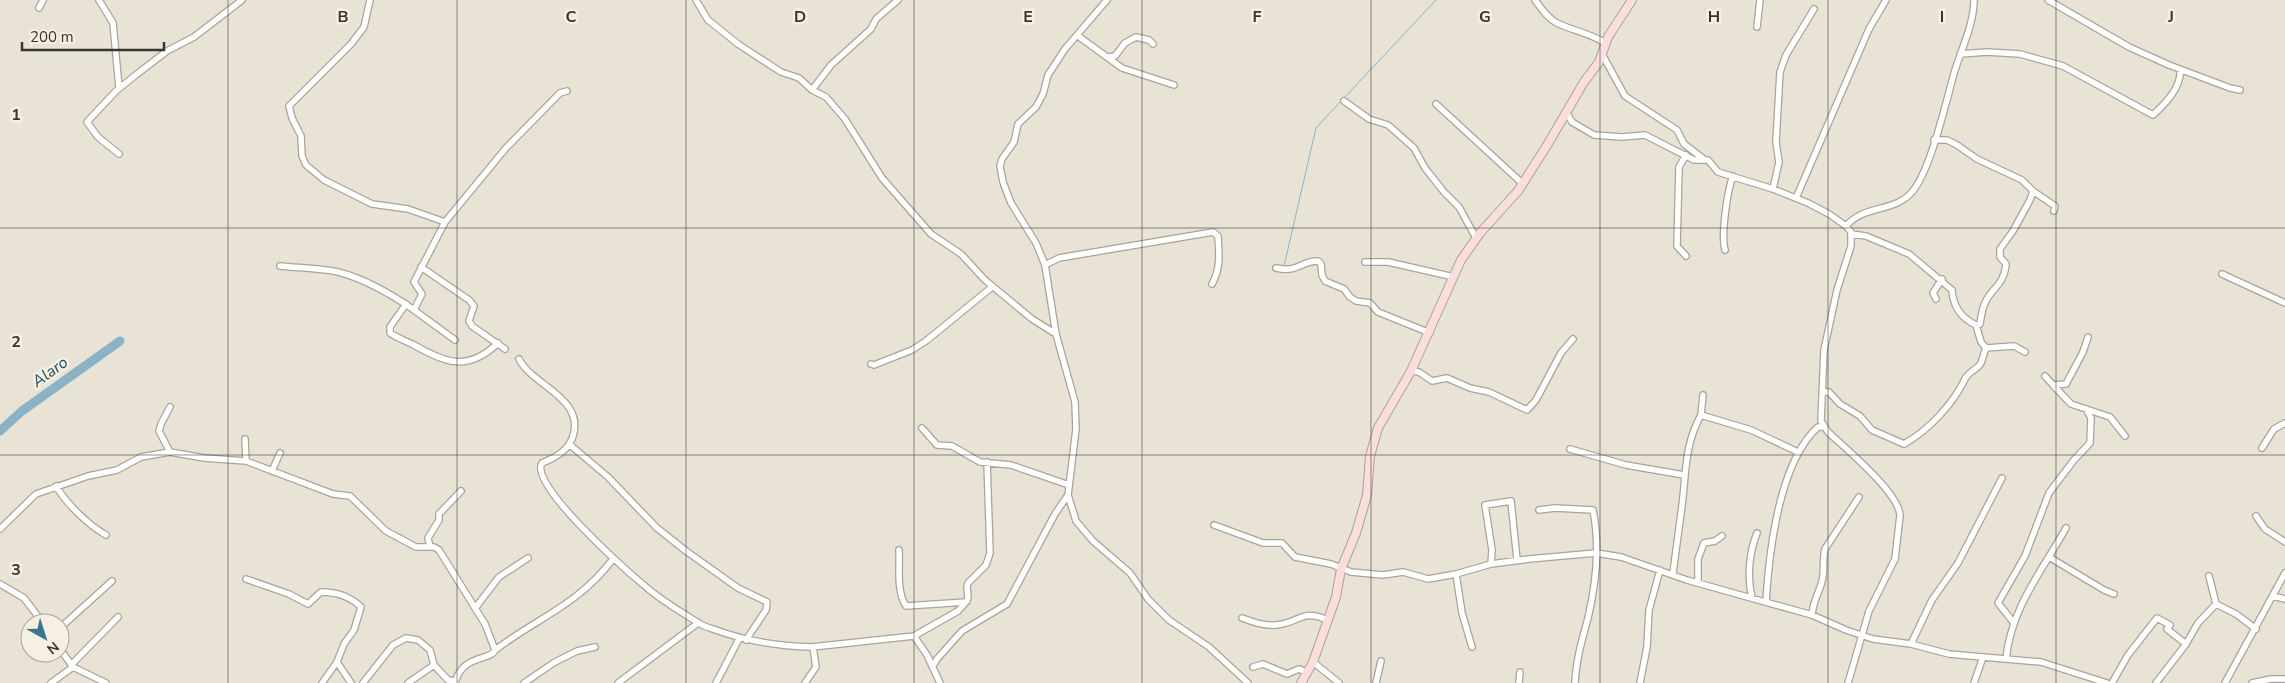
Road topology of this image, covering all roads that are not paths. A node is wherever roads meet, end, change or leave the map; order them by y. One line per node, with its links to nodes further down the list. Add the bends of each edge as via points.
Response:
1 (43, 0): 14 (street)
2 (99, 0): 27 (street, via 113,22)
3 (242, 0): 27 (street, via 194,37 167,51)
4 (370, 0): 44 (street, via 364,26 351,44 290,106 301,136 302,156 306,165 324,180 372,204 408,210)
5 (696, 0): 28 (street, via 708,20 738,44 782,72 799,78)
6 (898, 0): 28 (street, via 831,65)
7 (1107, 0): 17 (street)
8 (1535, 0): 18 (street, via 1556,23)
9 (1632, 0): 18 (street)
10 (1760, 0): 16 (street)
11 (1886, 0): 42 (street, via 1869,29)
12 (1974, 0): 21 (street)
13 (2051, 1): 25 (street, via 2129,47)
14 (40, 8)
15 (1814, 9): 40 (street, via 1786,55 1780,72 1776,142 1779,162)
16 (1757, 28)
17 (1078, 36): 22 (street); 51 (street, via 1048,75 1036,107 1018,124 1014,142 1000,166 1011,203 1036,243)
18 (1605, 43): 20 (street)
19 (1153, 44): 22 (street, via 1136,37 1125,43 1113,58)
20 (1602, 54): 23 (street); 24 (street)
21 (1960, 54): 25 (street, via 2020,54 2063,66 2153,115 2181,79); 34 (street)
22 (1104, 56): 26 (street, via 1122,68)
23 (1596, 66): 24 (street); 33 (street)
24 (1609, 67): 37 (street, via 1625,96 1677,130 1684,144)
25 (2180, 69): 29 (street)
26 (1174, 85)
27 (120, 88): 35 (street, via 87,122 98,137)
28 (812, 90): 59 (street, via 826,97 845,119 882,178 931,234 961,254)
29 (2240, 90)
30 (567, 92): 44 (street, via 560,93 506,148)
31 (1344, 101): 47 (street, via 1369,119 1388,125 1414,148 1425,168 1459,207)
32 (1436, 104): 39 (street)
33 (1566, 112): 36 (street, via 1572,122 1594,135 1645,135); 39 (street)
34 (1934, 140): 41 (street, via 1946,140 1957,145 1977,159 2022,180); 45 (street, via 1922,174 1911,193 1892,206 1858,215)
35 (119, 154)
36 (1686, 155): 37 (street, via 1694,160); 49 (street, via 1679,167 1677,246)
37 (1705, 160): 38 (street, via 1718,172)
38 (1733, 176): 40 (street); 48 (street, via 1722,240)
39 (1523, 184): 47 (street)
40 (1773, 189): 42 (street)
41 (2033, 191): 43 (street, via 2055,206); 64 (street, via 2000,249 2000,257 2006,264 2005,274 1985,304 1980,324)
42 (1796, 198): 45 (street)
43 (2054, 211)
44 (445, 222): 53 (street)
45 (1846, 226): 46 (street)
46 (1851, 234): 57 (street, via 1866,236 1906,252); 79 (street, via 1824,350)
47 (1476, 238): 56 (street)
48 (1724, 250)
49 (1686, 256)
50 (1365, 262): 56 (street, via 1388,262)
51 (1045, 265): 58 (street, via 1059,258 1213,232 1218,236 1220,265); 66 (street)
52 (280, 266): 62 (street, via 338,272 367,282)
53 (422, 267): 63 (street, via 414,282 422,294); 70 (street, via 469,300 474,306 469,321 472,326)
54 (1276, 268): 65 (street, via 1289,271 1318,261 1325,281 1344,289 1356,301 1370,303 1378,312)
55 (2222, 274): 61 (street)
56 (1454, 277): 65 (street)
57 (1942, 279): 60 (street, via 1933,293); 64 (street, via 1952,290 1958,310 1966,320)
58 (1212, 284)
59 (992, 287): 66 (street); 75 (street, via 956,319 912,350)
60 (1936, 299)
61 (2285, 303)
62 (406, 304): 63 (street); 70 (street, via 390,327 390,333 442,360 454,363 470,360)
63 (414, 310): 69 (street)
64 (1976, 325): 71 (street)
65 (1430, 332): 76 (street)
66 (1056, 334): 100 (street, via 1072,390 1076,420)
67 (2088, 337): 78 (street, via 2066,384)
68 (1573, 339): 76 (street, via 1560,353 1536,400 1527,410 1489,392 1447,378 1432,380)
69 (455, 340)
70 (498, 343): 72 (street)
71 (1986, 348): 73 (street, via 2014,346); 79 (street, via 1981,363 1968,375 1947,406 1924,430 1904,444 1878,434 1829,392)
72 (505, 349)
73 (2025, 352)
74 (519, 359): 89 (street, via 532,375 561,398 572,413 575,425)
75 (871, 364)
76 (1411, 371): 122 (street, via 1376,434 1370,456 1367,495)
77 (2045, 376): 78 (street)
78 (2053, 385): 82 (street, via 2071,404)
79 (1822, 392): 85 (street, via 1821,421)
80 (1703, 395): 83 (street)
81 (170, 407): 92 (street, via 159,431)
82 (2086, 409): 87 (street, via 2110,417); 147 (street, via 2091,418 2090,443 2049,493 2025,556 1998,603)
83 (1700, 415): 93 (street, via 1751,430); 98 (street, via 1690,439)
84 (2285, 423): 90 (street, via 2274,429)
85 (1824, 427): 93 (street, via 1818,427); 149 (street, via 1900,507 1895,559 1870,611)
86 (922, 428): 96 (street, via 937,446 952,446 980,462)
87 (2126, 436)
88 (246, 439): 95 (street)
89 (569, 444): 119 (street, via 542,463 540,474 563,506); 152 (street, via 608,477 657,528 738,588 767,602 766,610)
90 (2262, 448)
91 (1570, 449): 98 (street, via 1626,465)
92 (170, 452): 95 (street); 101 (street, via 141,457 117,470)
93 (1798, 452): 137 (street, via 1778,515 1768,568)
94 (280, 453): 97 (street)
95 (246, 461): 97 (street)
96 (987, 462): 100 (street, via 1011,465); 136 (street, via 990,553 986,565 968,583)
97 (272, 472): 114 (street, via 333,494 350,496 386,531 416,546)
98 (1684, 475): 125 (street)
99 (2002, 478): 153 (street, via 1958,563 1932,600)
100 (1069, 485): 103 (street)
101 (56, 486): 108 (street, via 36,494); 111 (street, via 60,494)
102 (461, 491): 114 (street, via 439,514 428,538)
103 (1068, 495): 167 (street, via 1050,522 1007,604 962,631); 184 (street, via 1076,521 1093,541 1130,573 1148,599 1169,620 1209,647)
104 (1859, 498): 141 (street, via 1825,549 1822,580 1814,597)
105 (1539, 510): 116 (street, via 1593,510)
106 (2256, 516): 113 (street, via 2265,529)
107 (1214, 525): 122 (street, via 1263,543 1282,543 1295,557)
108 (0, 528)
109 (2066, 528): 117 (street)
110 (1757, 533): 134 (street, via 1750,569)
111 (106, 535)
112 (1722, 536): 130 (street, via 1704,543 1698,559)
113 (2285, 542)
114 (430, 547): 139 (street, via 439,550)
115 (899, 550): 136 (street, via 899,577 906,606)
116 (1596, 553): 120 (street); 123 (street, via 1621,557); 189 (street, via 1593,588)
117 (2049, 557): 132 (street); 147 (street, via 2024,597)
118 (528, 558): 139 (street, via 499,577)
119 (613, 559): 146 (street, via 671,607); 158 (street, via 574,600)
120 (1517, 560): 121 (street); 121 (street, via 1511,501 1485,505)
121 (1491, 564): 124 (street)
122 (1341, 569): 124 (street, via 1383,575 1403,572 1428,579); 145 (street)
123 (1660, 570): 125 (street); 190 (street, via 1648,610 1647,646)
124 (1456, 574): 157 (street)
125 (1673, 574): 130 (street)
126 (2285, 574): 133 (street)
127 (2209, 576): 138 (street)
128 (246, 579): 162 (street, via 308,604 321,592 350,598 357,603 361,607 354,630)
129 (112, 581): 144 (street)
130 (1698, 582): 134 (street)
131 (0, 584): 140 (street, via 24,598)
132 (2114, 594)
133 (2273, 596): 135 (street); 148 (street)
134 (1752, 598): 137 (street)
135 (2285, 599)
136 (966, 602): 150 (street, via 958,611)
137 (1766, 602): 141 (street)
138 (2216, 604): 148 (street); 154 (street, via 2198,623)
139 (476, 607): 158 (street)
140 (35, 613)
141 (1812, 615): 149 (street)
142 (118, 617): 166 (street)
143 (1242, 618): 145 (street, via 1276,625 1306,614)
144 (70, 619)
145 (1328, 620): 163 (street)
146 (698, 623): 151 (street); 173 (street)
147 (2014, 624): 160 (street)
148 (2256, 629): 196 (street)
149 (1863, 635): 153 (street); 191 (street)
150 (914, 636): 156 (street); 167 (street)
151 (739, 639): 152 (street); 181 (street)
152 (746, 640): 156 (street)
153 (1911, 644): 159 (street, via 1950,654)
154 (2186, 644): 194 (street, via 2167,629 2170,625 2157,618 2128,655); 195 (street)
155 (596, 647): 180 (street, via 577,651)
156 (813, 647): 182 (street, via 816,667)
157 (1472, 647)
158 (495, 650): 172 (street, via 493,654 468,662)
159 (1983, 657): 160 (street); 192 (street)
160 (2006, 659): 193 (street, via 2041,662)
161 (1381, 661): 187 (street)
162 (337, 662): 176 (street); 177 (street)
163 (1313, 662): 170 (street); 186 (street)
164 (70, 663): 166 (street)
165 (434, 665): 172 (street, via 448,680); 178 (street, via 430,650 418,640 406,638 393,646); 179 (street)
166 (72, 666): 174 (street); 175 (street)
167 (932, 666): 183 (street)
168 (1253, 667): 170 (street, via 1264,664 1287,674 1299,669)
169 (1520, 672): 188 (street)
170 (1308, 673): 185 (street)
171 (2285, 679): 197 (street)
172 (455, 682)
173 (623, 682)
174 (51, 683)
175 (106, 683)
176 (322, 683)
177 (351, 683)
178 (363, 683)
179 (408, 683)
180 (524, 683)
181 (716, 683)
182 (805, 683)
183 (940, 683)
184 (1248, 683)
185 (1301, 683)
186 (1339, 683)
187 (1376, 683)
188 (1519, 683)
189 (1575, 683)
190 (1640, 683)
191 (1848, 683)
192 (1974, 683)
193 (2107, 683)
194 (2112, 683)
195 (2156, 683)
196 (2227, 683)
197 (2252, 683)

